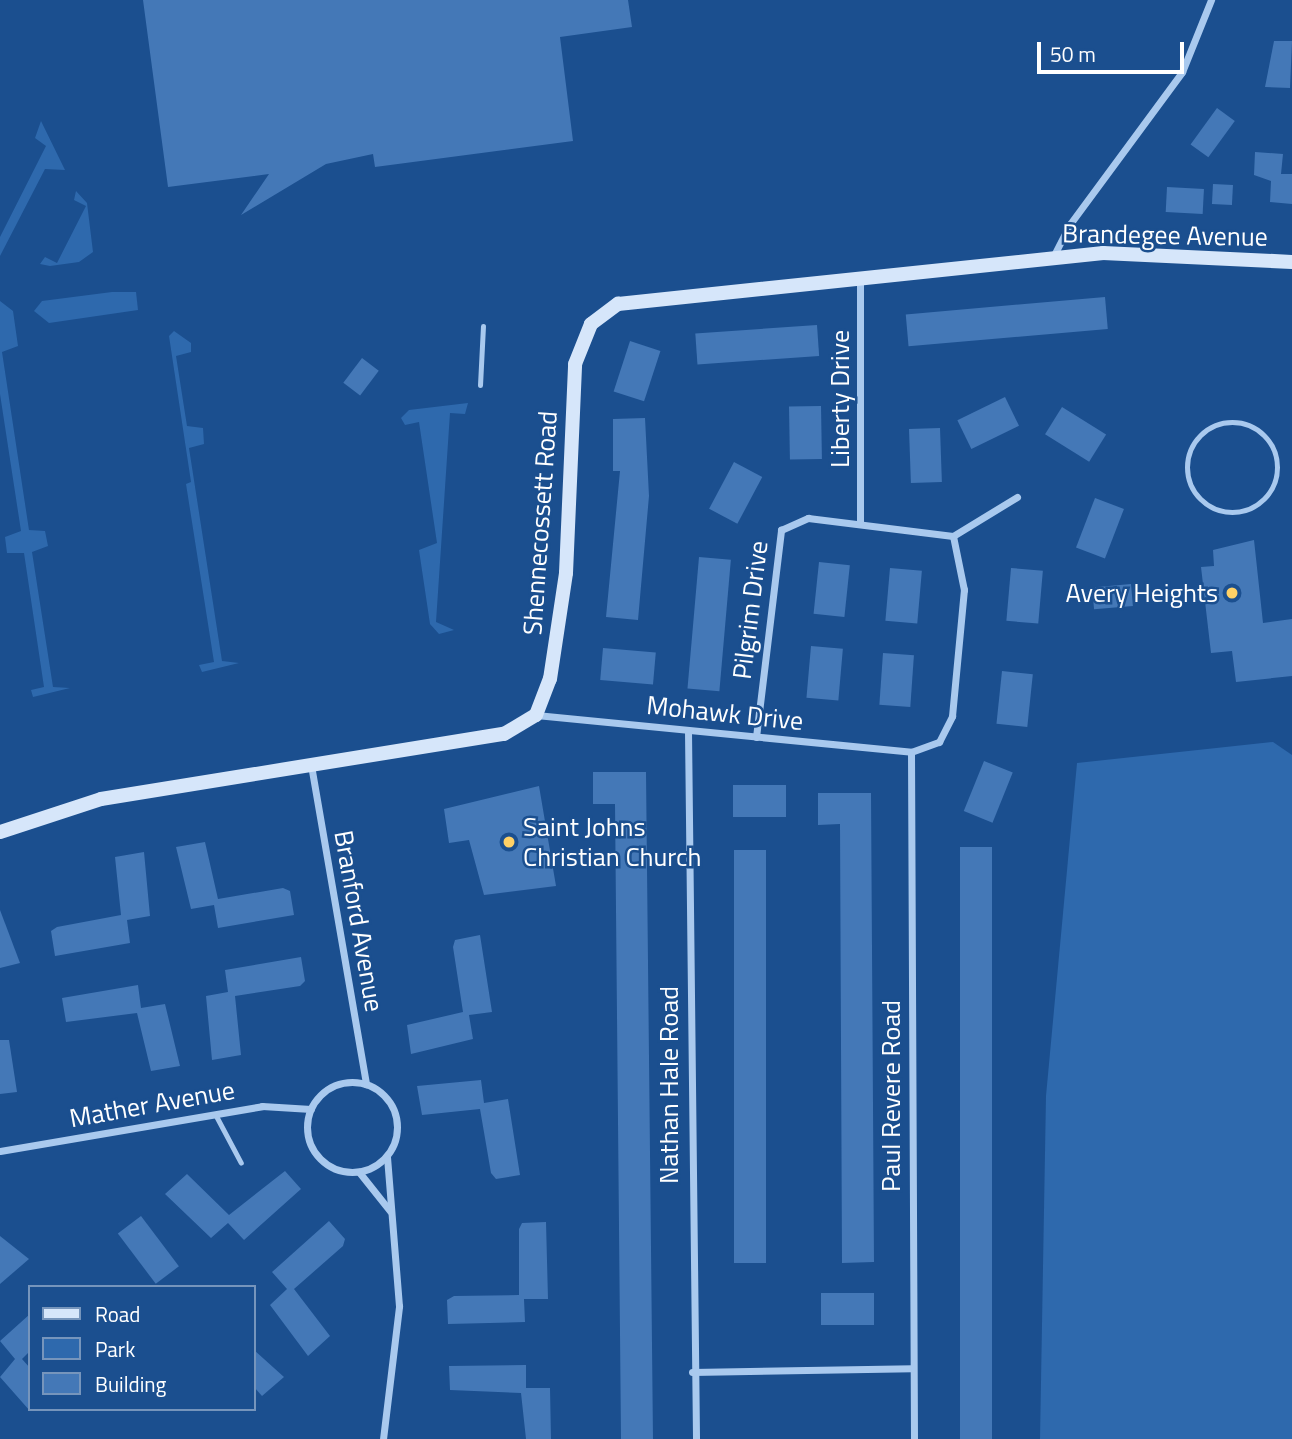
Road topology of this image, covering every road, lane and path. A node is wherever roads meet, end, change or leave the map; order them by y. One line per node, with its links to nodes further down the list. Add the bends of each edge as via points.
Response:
1 (1211, 0): 2 (street, via 1182,72 1070,224)
2 (1053, 257): 3 (street, Brandegee Avenue); 4 (street, Brandegee Avenue, via 1103,253)
3 (1037, 258): 5 (street, Shennecossett Road)
4 (1292, 262)
5 (860, 276): 10 (street, Liberty Drive); 12 (street, Shennecossett Road, via 637,298 609,307 591,324 574,376 557,637)
6 (483, 326): 7 (lane)
7 (480, 385)
8 (1273, 485): 8 (lane, via 1270,443 1247,424 1217,424 1193,443 1187,473 1192,487 1213,508 1255,506)
9 (1017, 497): 11 (street)
10 (860, 523): 11 (street); 14 (street, Pilgrim Drive, via 808,518 781,530)
11 (953, 536): 15 (street, via 964,590 952,716 939,742)
12 (536, 715): 13 (street, Mohawk Drive); 16 (street, via 504,734)
13 (688, 731): 14 (street, Mohawk Drive); 27 (street, Nathan Hale Road)
14 (756, 737): 15 (street, Mohawk Drive)
15 (911, 752): 26 (street, Paul Revere Road)
16 (311, 765): 17 (street, via 101,799); 18 (street, Branford Avenue)
17 (0, 832)
18 (366, 1084): 19 (street, via 331,1087); 22 (street, via 394,1112 394,1142)
19 (311, 1109): 20 (street, Mather Avenue, via 262,1106); 24 (street, via 307,1136 320,1160)
20 (215, 1114): 21 (street, Mather Avenue); 23 (lane)
21 (0, 1151)
22 (387, 1156): 24 (street); 25 (street)
23 (242, 1163)
24 (359, 1172): 25 (street)
25 (390, 1212): 28 (street, via 399,1306)
26 (912, 1368): 27 (street); 30 (street, Paul Revere Road)
27 (692, 1372): 29 (street, Nathan Hale Road)
28 (383, 1439)
29 (696, 1439)
30 (914, 1439)

